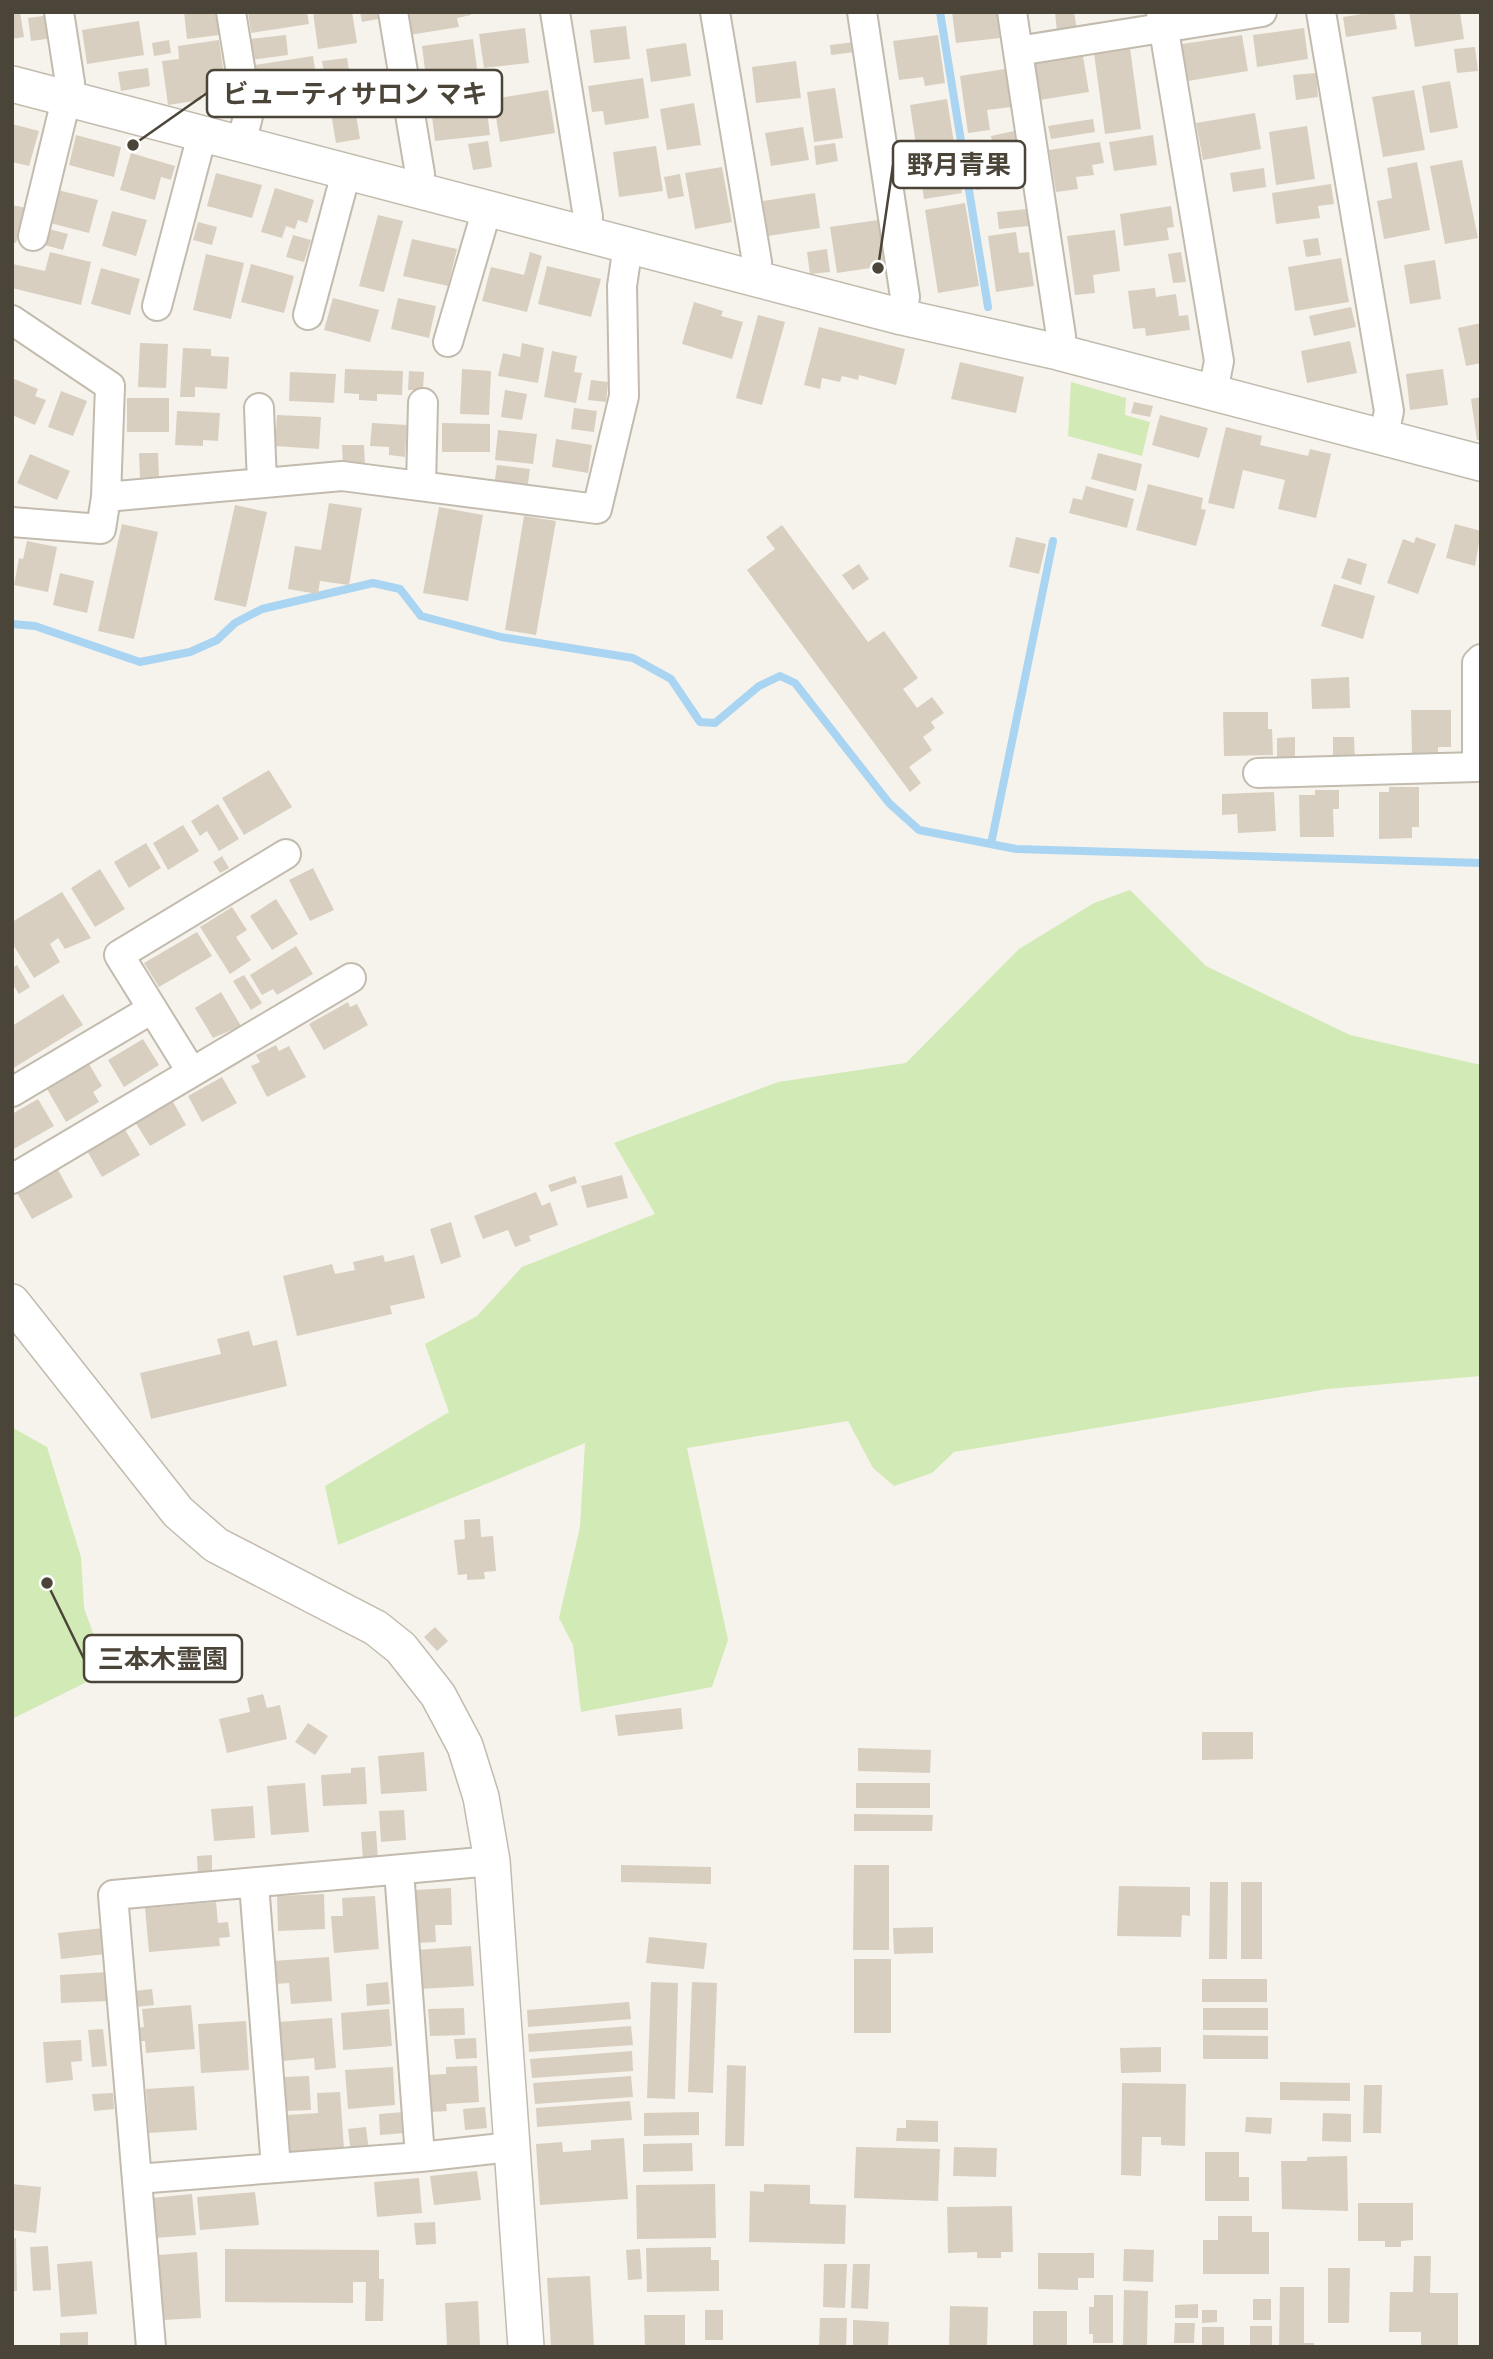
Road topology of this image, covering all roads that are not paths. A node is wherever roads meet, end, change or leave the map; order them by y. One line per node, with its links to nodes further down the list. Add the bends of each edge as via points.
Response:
1 (59, 12): 13 (street, via 70,83)
2 (231, 12): 15 (street, via 248,116)
3 (393, 12): 17 (street, via 420,174)
4 (555, 12): 19 (street, via 588,217)
5 (715, 12): 22 (street, via 757,262)
6 (862, 12): 25 (street, via 905,297)
7 (1012, 12): 11 (street)
8 (1262, 12): 10 (street)
9 (1321, 12): 32 (street, via 1389,411)
10 (1162, 20): 11 (street); 29 (street, via 1219,360)
11 (1018, 51): 28 (street, via 1061,335)
12 (12, 84): 13 (street)
13 (66, 100): 14 (street); 20 (street)
14 (202, 135): 15 (street); 23 (street)
15 (242, 145): 16 (street)
16 (346, 173): 17 (street); 24 (street)
17 (415, 190): 18 (street)
18 (487, 209): 19 (street); 27 (street)
19 (584, 234): 21 (street)
20 (33, 236)
21 (628, 245): 22 (street); 35 (street, via 622,286 624,396 597,509)
22 (754, 278): 25 (street)
23 (157, 306)
24 (307, 315)
25 (902, 317): 28 (street)
26 (12, 320): 36 (street, via 110,386)
27 (448, 342)
28 (1058, 352): 29 (street)
29 (1213, 392): 32 (street)
30 (423, 403): 35 (street)
31 (259, 408): 34 (street)
32 (1383, 440): 33 (street)
33 (1481, 463)
34 (262, 483): 35 (street, via 342,476); 36 (street)
35 (421, 486)
36 (106, 497): 37 (street, via 101,529)
37 (12, 522)
38 (1481, 659): 39 (street, via 1477,663)
39 (1479, 766): 40 (street)
40 (1258, 773)
41 (286, 854): 43 (street, via 119,954)
42 (351, 978): 44 (street)
43 (152, 1009): 44 (street); 45 (street)
44 (191, 1071): 46 (street)
45 (12, 1092)
46 (12, 1179)
47 (15, 1312): 48 (street, via 187,1520 250,1566 376,1628 401,1648 438,1695 465,1746 481,1797)
48 (492, 1861): 49 (street); 51 (street)
49 (399, 1870): 50 (street); 52 (street)
50 (254, 1884): 53 (street); 54 (street, via 113,1895)
51 (511, 2147): 52 (street); 56 (street)
52 (420, 2157): 53 (street)
53 (276, 2168): 54 (street)
54 (137, 2179): 55 (street)
55 (151, 2347)
56 (526, 2347)

